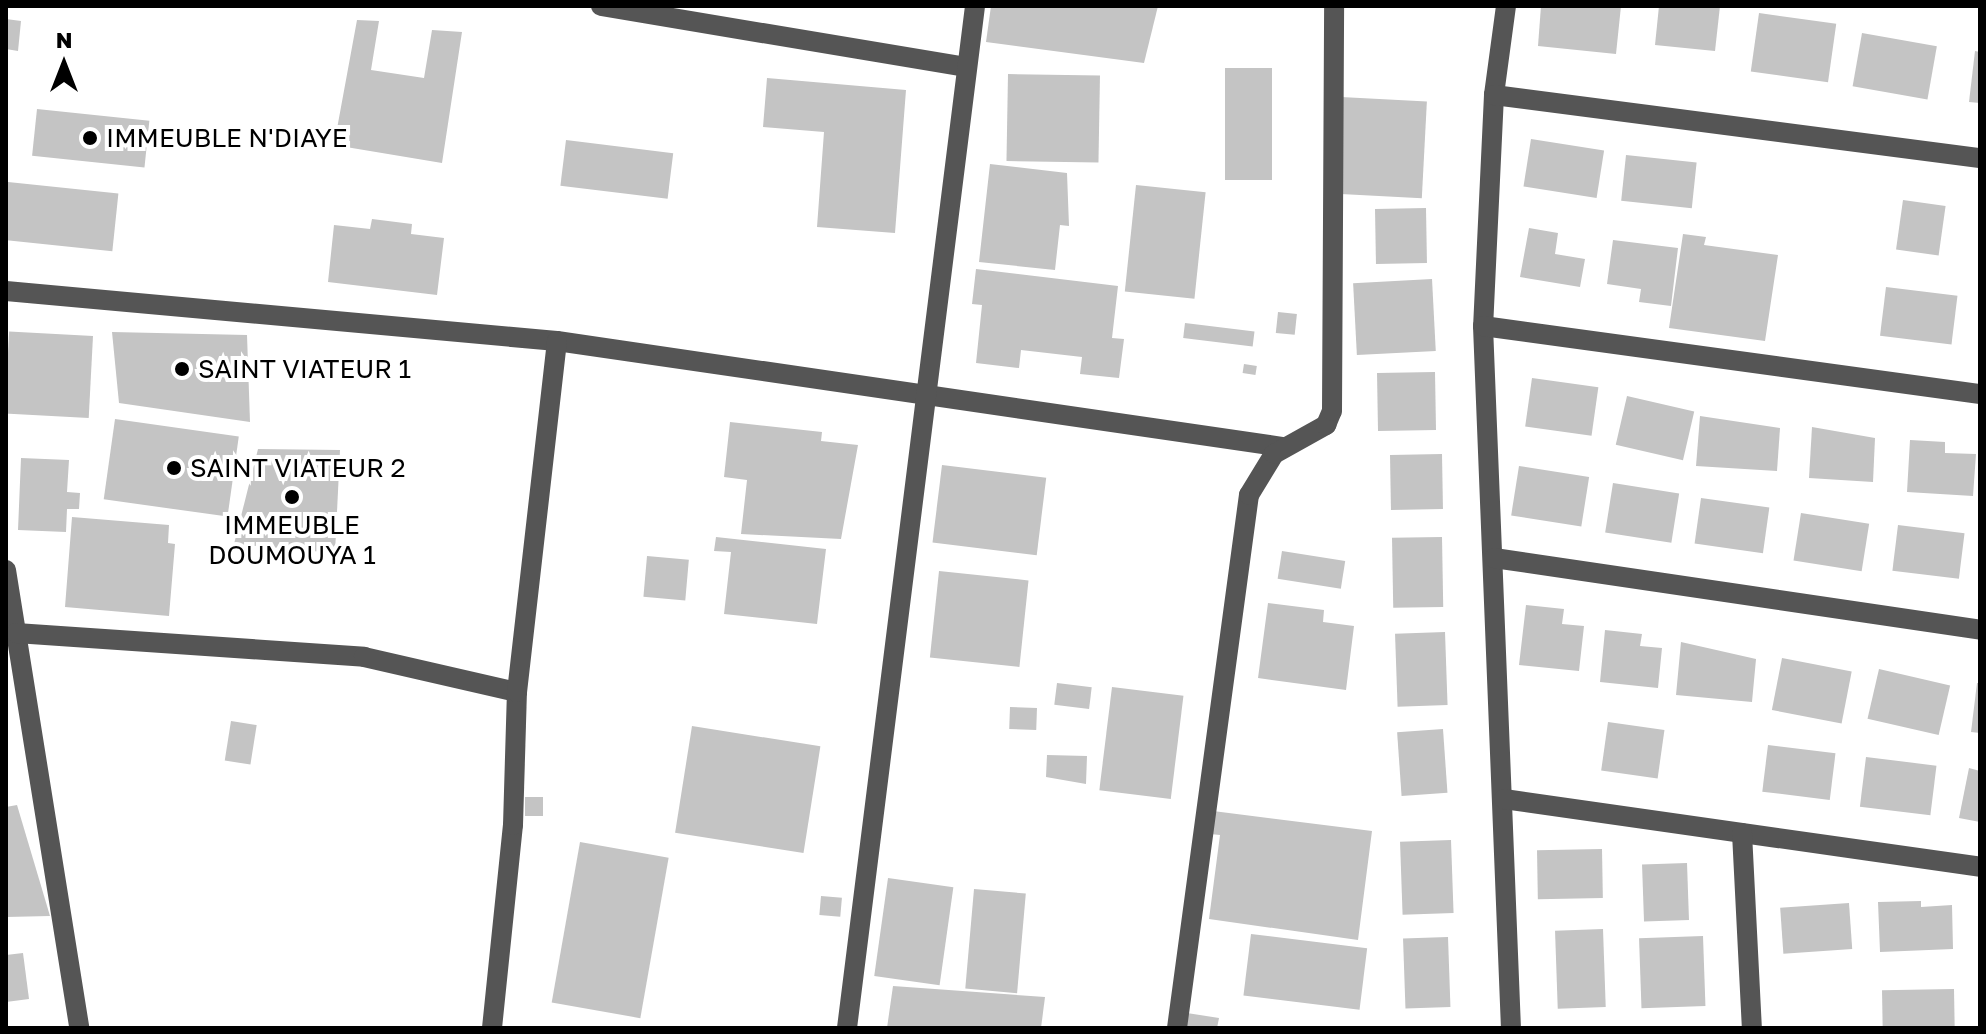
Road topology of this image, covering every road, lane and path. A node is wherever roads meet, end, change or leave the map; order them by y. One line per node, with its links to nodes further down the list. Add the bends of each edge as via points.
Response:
1 (601, 6): 5 (street)
2 (975, 6): 6 (street)
3 (1334, 6): 14 (street, via 1332,411 1326,425)
4 (1506, 6): 7 (street)
5 (629, 8): 6 (street)
6 (967, 67): 13 (street)
7 (1494, 95): 8 (street); 10 (street)
8 (1980, 158)
9 (6, 291): 11 (street)
10 (1483, 326): 12 (street); 15 (street)
11 (557, 341): 13 (street); 19 (street)
12 (1980, 394)
13 (926, 397): 14 (street); 25 (street)
14 (1283, 447): 26 (street, via 1249,495)
15 (1494, 558): 17 (street); 20 (street)
16 (6, 570): 18 (street)
17 (1980, 630)
18 (16, 633): 19 (street, via 364,657); 23 (street)
19 (517, 692): 24 (street, via 513,825)
20 (1504, 799): 21 (street); 27 (street)
21 (1742, 833): 22 (street); 28 (street)
22 (1980, 867)
23 (79, 1028)
24 (492, 1028)
25 (847, 1028)
26 (1177, 1028)
27 (1511, 1028)
28 (1752, 1028)

